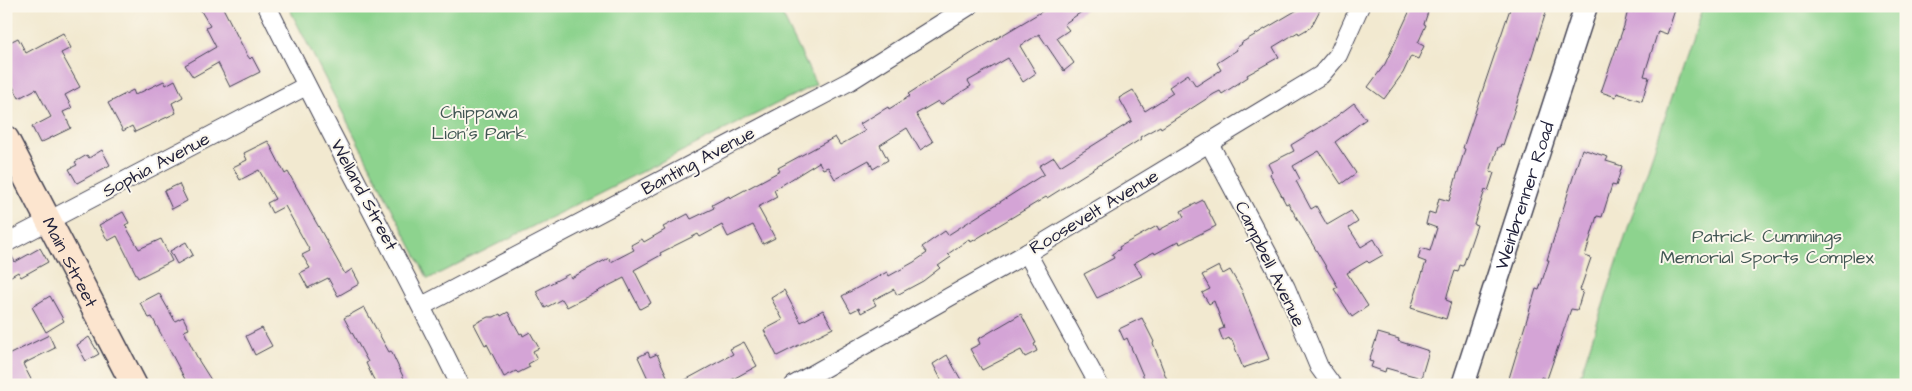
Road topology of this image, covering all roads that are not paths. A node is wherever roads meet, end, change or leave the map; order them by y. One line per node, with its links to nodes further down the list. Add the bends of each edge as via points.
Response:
1 (267, 6): 5 (street, Welland Street)
2 (969, 6): 11 (street, Banting Avenue, via 850,81)
3 (1360, 6): 7 (street, Roosevelt Avenue, via 1338,55 1322,75)
4 (1586, 6): 17 (street, Weinbrenner Road)
5 (306, 86): 8 (street, Sophia Avenue); 11 (street, Welland Street)
6 (6, 139): 8 (main road, Main Street)
7 (1208, 143): 10 (street, Roosevelt Avenue); 16 (street, Campbell Avenue, via 1286,288 1319,367)
8 (49, 221): 9 (street, Sophia Avenue); 12 (main road, Main Street)
9 (6, 242)
10 (1027, 252): 14 (street, Roosevelt Avenue); 15 (street)
11 (422, 306): 13 (street, Welland Street)
12 (134, 385)
13 (460, 385)
14 (794, 385)
15 (1099, 385)
16 (1332, 385)
17 (1463, 385)

